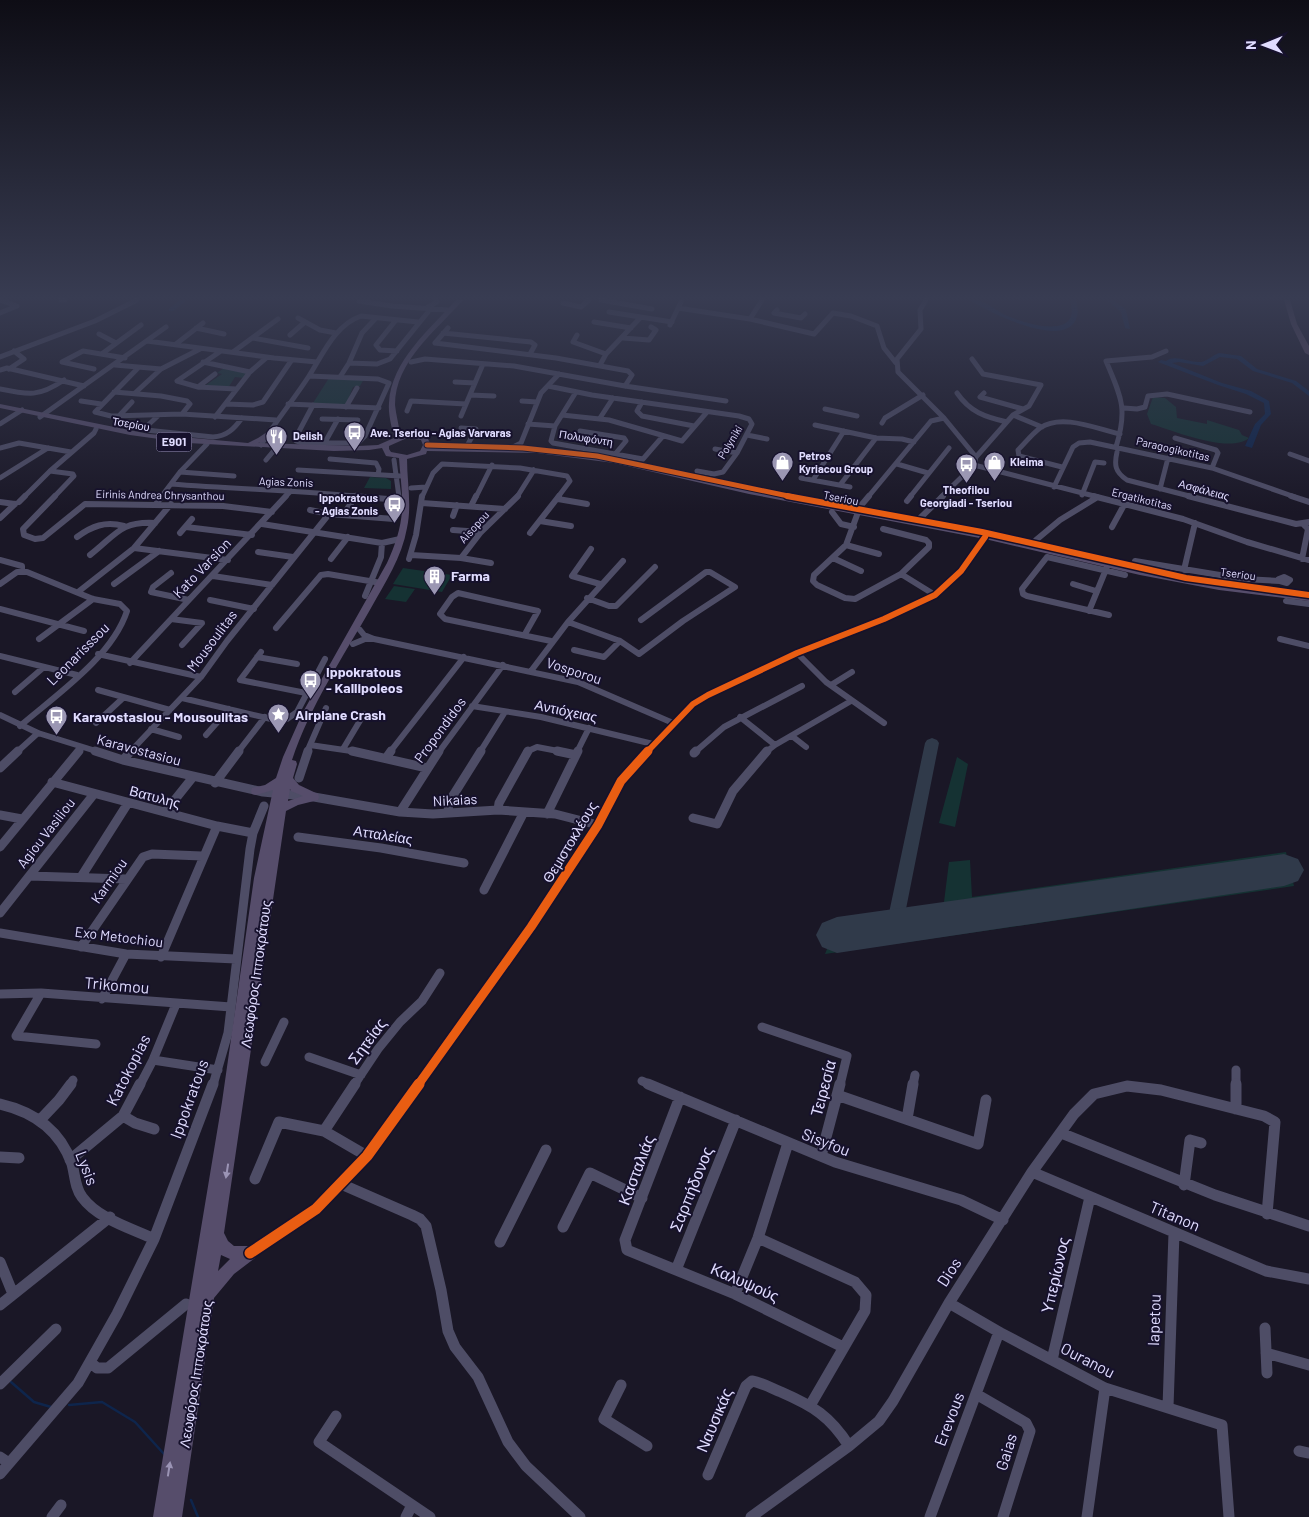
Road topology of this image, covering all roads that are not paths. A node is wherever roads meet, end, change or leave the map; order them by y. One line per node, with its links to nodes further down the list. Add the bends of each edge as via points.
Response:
1 (19, 371): 23 (street)
2 (106, 371): 26 (street)
3 (135, 371): 33 (street)
4 (159, 371): 35 (street)
5 (191, 371): 29 (street, via 178,381)
6 (244, 371): 18 (street)
7 (284, 371): 50 (street, via 263,402)
8 (312, 371): 21 (street)
9 (344, 371): 22 (street)
10 (402, 371): 98 (main road, via 392,403)
11 (407, 371): 96 (main road, via 397,401)
12 (480, 371): 25 (street)
13 (545, 371): 20 (street)
14 (621, 371): 28 (street, via 631,373 632,377)
15 (899, 371): 40 (street, via 901,377)
16 (980, 371): 58 (street, via 982,374 1041,385 1031,404)
17 (1110, 371): 59 (street)
18 (250, 372): 32 (street)
19 (215, 374): 29 (street)
20 (559, 374): 27 (street); 28 (street)
21 (309, 376): 22 (street); 51 (street)
22 (340, 377): 57 (street, via 389,382)
23 (64, 380): 26 (street); 31 (street, via 38,396)
24 (455, 382): 25 (street)
25 (475, 383): 39 (street)
26 (84, 386): 69 (street)
27 (548, 386): 34 (street, Polyniki); 47 (street)
28 (625, 386): 36 (street)
29 (198, 387): 32 (street)
30 (357, 388): 56 (street)
31 (0, 389)
32 (236, 389): 50 (street)
33 (114, 392): 35 (street); 49 (street)
34 (576, 392): 42 (street, Polyniki); 67 (street, Πολυφόντη)
35 (135, 393): 65 (street, via 187,401 190,404)
36 (680, 393): 43 (street); 54 (street)
37 (957, 393): 81 (street, via 973,412)
38 (984, 393): 58 (street, via 980,397)
39 (470, 395): 41 (street); 52 (street)
40 (923, 395): 76 (street); 82 (street)
41 (494, 396)
42 (613, 398): 48 (street, Polyniki); 75 (street)
43 (726, 400)
44 (522, 401): 47 (street)
45 (81, 402): 49 (street)
46 (132, 402): 72 (street)
47 (537, 402): 84 (street)
48 (642, 402): 54 (street, Polyniki); 87 (street, via 637,411 642,416)
49 (101, 404): 72 (street, via 96,412)
50 (226, 404): 73 (street)
51 (288, 404): 53 (street); 78 (street)
52 (466, 404): 62 (street, via 411,401); 70 (street)
53 (313, 405): 56 (street); 105 (street, via 295,439 302,443)
54 (670, 406): 63 (street, Polyniki)
55 (1, 407): 61 (main road, Τσερίου / E901)
56 (346, 407): 57 (street)
57 (379, 408): 105 (street, via 363,440 352,444)
58 (1023, 408): 68 (street)
59 (1124, 408): 64 (street, via 1144,407 1148,396 1154,394 1184,397); 94 (street)
60 (826, 409): 71 (street)
61 (20, 411): 69 (main road, Τσερίου / E901); 83 (street)
62 (407, 411)
63 (707, 412): 87 (street); 95 (street, Polyniki, via 746,417 752,424)
64 (1250, 412)
65 (182, 414): 66 (street); 73 (street)
66 (159, 415): 72 (street); 74 (street, via 146,430 213,437 230,433)
67 (562, 415): 75 (street); 86 (street, Πολυφόντη)
68 (1013, 415): 81 (street); 88 (street)
69 (42, 416): 90 (main road, Τσερίου / E901); 104 (main road, Τσερίου / E901, via 149,436)
70 (461, 416)
71 (857, 416)
72 (118, 417)
73 (215, 417): 74 (street)
74 (242, 418): 78 (street)
75 (600, 418): 97 (street)
76 (944, 418): 102 (street, via 931,421); 122 (street)
77 (322, 419): 79 (street)
78 (276, 420): 93 (street)
79 (338, 420): 80 (street); 105 (street)
80 (358, 420)
81 (1007, 422): 122 (street)
82 (882, 423)
83 (0, 424)
84 (528, 424): 86 (street); 107 (street)
85 (815, 425): 92 (street)
86 (555, 426): 118 (street, Πολυφόντη, via 553,443)
87 (694, 426): 97 (street, via 682,441)
88 (1042, 427): 94 (street, via 1059,422); 132 (street, via 1018,450 1018,454)
89 (461, 428): 108 (street, via 476,429)
90 (98, 431): 103 (main road, Τσερίου / E901); 117 (street)
91 (580, 431): 118 (street, via 624,438 626,441)
92 (844, 432): 99 (street); 148 (street)
93 (267, 434): 104 (main road, via 258,442); 106 (street); 109 (main road, via 267,443)
94 (1120, 434): 116 (street)
95 (746, 435): 101 (street); 119 (street, Polyniki)
96 (406, 436): 98 (main road); 110 (main road, via 420,437)
97 (663, 436): 118 (street, Πολυφόντη, via 643,459)
98 (397, 438): 114 (main road)
99 (876, 438): 102 (street); 133 (street)
100 (1175, 438): 134 (street, via 1216,450 1218,453)
101 (767, 439)
102 (914, 442): 129 (street)
103 (207, 444): 109 (main road, Τσερίου / E901); 139 (street)
104 (241, 444): 106 (main road, Τσερίου / E901)
105 (324, 444)
106 (262, 445): 109 (main road, E901)
107 (522, 445): 108 (main road, Tseriou, via 513,448); 177 (main road, Tseriou, via 606,457)
108 (467, 446): 110 (main road, Tseriou)
109 (279, 447): 114 (main road, Τσερίου / E901); 114 (main road, Τσερίου / E901, via 350,451); 125 (street)
110 (427, 447): 121 (main road); 184 (main road, Tseriou, via 582,456 750,492)
111 (0, 448): 112 (street, via 19,442)
112 (48, 448): 117 (street); 146 (street)
113 (949, 448): 141 (street)
114 (384, 449): 121 (main road, via 392,456)
115 (715, 449): 119 (street)
116 (1116, 450): 123 (street, Paragogikotitas); 132 (street, Paragogikotitas, via 1090,442 1079,443 1073,447); 155 (street, Ασφάλειας, via 1114,467 1117,475)
117 (71, 452): 137 (street)
118 (616, 453)
119 (736, 453): 138 (street, Polyniki, via 723,472)
120 (1290, 454): 127 (street)
121 (407, 457): 145 (main road); 154 (main road, Λεωφόρος Ιπποκράτους)
122 (976, 457): 131 (street)
123 (1168, 458): 134 (street, Paragogikotitas); 155 (street)
124 (330, 459): 142 (street, via 376,463 380,469)
125 (266, 460)
126 (394, 460): 145 (street)
127 (1309, 461)
128 (1104, 463): 157 (street, via 1095,462)
129 (897, 464): 141 (street); 177 (street)
130 (492, 465): 136 (street); 152 (street, via 442,464); 172 (street)
131 (974, 465): 151 (street, Ergatikotitas); 184 (street)
132 (1062, 467): 151 (street, Paragogikotitas)
133 (853, 468): 140 (street); 150 (street)
134 (1212, 468): 164 (street, Paragogikotitas)
135 (298, 470): 142 (street)
136 (534, 470): 161 (street, via 570,478); 173 (street, Aisopou, via 519,495)
137 (50, 471): 165 (street); 167 (street, Eirinis Andrea Chrysanthou, via 68,472 74,476 23,530 28,537 38,540 46,536 85,504)
138 (697, 471)
139 (180, 472): 143 (street); 149 (street)
140 (867, 472)
141 (928, 473): 162 (street)
142 (378, 475): 144 (street)
143 (234, 476)
144 (388, 476): 145 (street); 160 (street)
145 (400, 476): 160 (street); 206 (main road, via 405,519)
146 (0, 478)
147 (801, 478): 148 (street)
148 (813, 480): 150 (street)
149 (171, 484): 156 (street, Agias Zonis); 167 (street)
150 (840, 485): 153 (street)
151 (1054, 486): 157 (street, Ergatikotitas)
152 (426, 487): 154 (street); 166 (street)
153 (850, 487)
154 (411, 488): 262 (main road, Λεωφόρος Ιπποκράτους, via 406,538 396,564)
155 (1160, 489): 185 (street, Ασφάλειας)
156 (291, 491): 158 (street, Agias Zonis); 175 (street, Kato Varsion)
157 (1082, 494): 159 (street, Ergatikotitas)
158 (356, 496): 160 (street, Agias Zonis); 179 (street)
159 (1096, 498): 171 (street, Ergatikotitas); 204 (street, via 1060,520)
160 (397, 499): 179 (street, via 393,519)
161 (558, 499): 169 (street); 183 (street)
162 (907, 501)
163 (0, 502): 165 (street)
164 (1309, 502)
165 (17, 503): 181 (street)
166 (422, 503): 170 (street); 216 (street, Aisopou, via 410,557)
167 (156, 504): 168 (street, Eirinis Andrea Chrysanthou)
168 (171, 504): 175 (street, Eirinis Andrea Chrysanthou); 186 (street)
169 (587, 504)
170 (457, 505): 172 (street); 180 (street)
171 (1124, 505): 188 (street, Ergatikotitas); 193 (street)
172 (471, 506): 173 (street)
173 (505, 509): 197 (street, Aisopou)
174 (310, 510): 178 (street)
175 (272, 512): 187 (street, Kato Varsion)
176 (832, 512): 192 (street, via 841,524)
177 (858, 512): 184 (main road, Tseriou); 192 (street)
178 (329, 514): 179 (street); 196 (street, Mousoulitas)
179 (343, 515)
180 (453, 516)
181 (0, 518)
182 (192, 519): 191 (street)
183 (540, 521): 190 (street); 198 (street)
184 (916, 522): 203 (main road, Tseriou); 225 (main road, Tseriou, via 982,532)
185 (1306, 523): 218 (street, Ergatikotitas)
186 (156, 524): 189 (street, via 137,522); 208 (street)
187 (262, 524): 196 (street); 200 (street, Kato Varsion)
188 (1195, 524): 218 (street, Ergatikotitas); 227 (street)
189 (124, 526): 201 (street, via 99,523); 213 (street)
190 (571, 526)
191 (186, 527): 199 (street); 200 (street)
192 (854, 527): 207 (street)
193 (1112, 527)
194 (883, 529): 231 (street, via 929,543)
195 (453, 530): 197 (street)
196 (315, 531): 202 (street); 215 (street, Mousoulitas)
197 (481, 532): 216 (street, Aisopou)
198 (530, 532)
199 (180, 533)
200 (252, 535): 220 (street, Kato Varsion)
201 (77, 537)
202 (348, 537): 205 (street); 221 (street)
203 (985, 537): 214 (main road, Tseriou); 244 (street, Θεμιστοκλέους, via 961,571)
204 (1036, 540)
205 (381, 542): 206 (street); 235 (street)
206 (396, 543): 235 (main road, via 391,563)
207 (846, 544): 212 (street); 217 (street)
208 (134, 548): 210 (street); 243 (street)
209 (591, 549): 239 (street, via 571,575)
210 (159, 551): 220 (street); 238 (street)
211 (258, 552): 215 (street)
212 (879, 554)
213 (90, 555)
214 (1049, 555): 225 (main road, Tseriou); 255 (street, via 1022,590 1023,594)
215 (293, 557): 241 (street, Mousoulitas)
216 (461, 558): 223 (street)
217 (833, 558): 229 (street); 231 (street, via 812,578 817,586 845,598 858,598)
218 (1306, 559)
219 (0, 560): 228 (street, Leonarisssou, via 22,566)
220 (228, 560): 233 (street, Kato Varsion)
221 (331, 560)
222 (622, 560): 239 (street)
223 (491, 563)
224 (1139, 564): 225 (main road, Tseriou); 227 (street); 236 (main road, Tseriou)
225 (1107, 566): 232 (street); 242 (street); 246 (main road, Tseriou, via 1219,587)
226 (655, 567): 247 (street, via 616,606)
227 (1184, 570): 236 (street)
228 (22, 571): 237 (street); 243 (street, Leonarisssou)
229 (861, 571)
230 (171, 573): 249 (street, via 151,592)
231 (901, 574): 244 (street)
232 (1125, 575)
233 (213, 576): 241 (street); 249 (street, Kato Varsion)
234 (1280, 581): 236 (street)
235 (376, 582): 245 (street); 261 (street, via 321,575); 332 (main road, Ippokratous, via 293,744)
236 (1246, 583): 246 (main road, Tseriou)
237 (0, 584)
238 (114, 584)
239 (600, 584): 247 (street)
240 (1073, 584): 242 (street)
241 (272, 586): 253 (street, Mousoulitas)
242 (1096, 591): 255 (street)
243 (78, 592): 248 (street, Leonarisssou)
244 (935, 595): 275 (street, Θεμιστοκλέους)
245 (365, 596)
246 (1309, 596)
247 (587, 598): 259 (street)
248 (93, 599): 260 (street); 274 (street, Leonarisssou, via 120,604 127,611 120,629)
249 (189, 600): 257 (street, Kato Varsion)
250 (210, 600): 253 (street)
251 (1286, 600): 252 (street)
252 (1309, 604)
253 (254, 608): 286 (street, Mousoulitas)
254 (0, 609): 260 (street)
255 (1088, 611): 256 (street)
256 (1109, 615)
257 (170, 619): 271 (street, via 202,623); 279 (street, Kato Varsion)
258 (641, 620): 269 (street, via 705,572 735,586 639,654)
259 (568, 622): 268 (street); 269 (street)
260 (57, 624): 263 (street); 266 (street)
261 (276, 628)
262 (360, 630): 267 (street); 270 (main road, Λεωφόρος Ιπποκράτους)
263 (84, 631)
264 (525, 634): 264 (street, via 445,619 440,614 458,593 538,611); 268 (street)
265 (1280, 638): 272 (street)
266 (39, 639)
267 (374, 639): 270 (street); 276 (street, Vosporou)
268 (552, 641): 283 (street)
269 (620, 641): 273 (street, via 604,657)
270 (353, 644): 332 (main road, Λεωφόρος Ιπποκράτους, via 299,744)
271 (182, 645)
272 (1309, 646)
273 (574, 650)
274 (98, 654): 279 (street); 285 (street, Leonarisssou)
275 (797, 654): 287 (street); 305 (street, Θεμιστοκλέους, via 708,695)
276 (464, 657): 281 (street, Vosporou); 322 (street)
277 (2, 659): 282 (street)
278 (324, 659): 291 (street)
279 (130, 663): 286 (street)
280 (297, 664): 291 (street, via 259,655 240,680)
281 (503, 665): 283 (street, Vosporou); 295 (street, Propondidos)
282 (44, 667): 285 (street); 290 (street)
283 (531, 671): 305 (street, Vosporou, via 578,682)
284 (852, 672): 287 (street)
285 (77, 675): 307 (street, Leonarisssou)
286 (201, 678): 293 (street, Mousoulitas)
287 (831, 685): 294 (street)
288 (802, 686): 303 (street)
289 (98, 690): 292 (street)
290 (16, 692)
291 (306, 693): 302 (street, via 290,718)
292 (123, 698): 298 (street); 304 (street)
293 (182, 698): 297 (street); 298 (street, Mousoulitas)
294 (851, 701): 306 (street); 312 (street)
295 (472, 706): 299 (street, Αντιόχειας); 325 (street, Propondidos)
296 (326, 708): 315 (street)
297 (229, 709): 302 (street); 311 (street)
298 (170, 710): 309 (street, Mousoulitas)
299 (506, 712): 308 (street, Αντιόχειας); 339 (street, via 449,802)
300 (364, 714): 319 (street)
301 (0, 715): 307 (street, Karavostasiou)
302 (265, 717): 329 (street)
303 (740, 717): 316 (street); 320 (street, via 713,734)
304 (96, 723)
305 (673, 723): 314 (street, Θεμιστοκλέους)
306 (884, 723)
307 (20, 726): 310 (street, Karavostasiou)
308 (590, 728): 314 (street, Αντιόχειας); 321 (street)
309 (151, 729): 313 (street); 323 (street, Mousoulitas)
310 (38, 733): 317 (street, Karavostasiou); 324 (street)
311 (206, 735)
312 (792, 736): 316 (street); 318 (street)
313 (179, 737)
314 (653, 744): 344 (street, Θεμιστοκλέους, via 621,781)
315 (310, 745): 319 (street); 327 (street)
316 (775, 745): 342 (street, via 733,791 717,824)
317 (82, 747): 323 (street, Karavostasiou); 328 (street)
318 (806, 747)
319 (343, 749): 322 (street)
320 (694, 753)
321 (576, 755): 335 (street, via 537,746 526,752); 341 (street)
322 (386, 758): 325 (street)
323 (123, 760): 326 (street, Karavostasiou)
324 (0, 768)
325 (427, 768): 337 (street, Propondidos)
326 (192, 777): 329 (street, Karavostasiou); 336 (street)
327 (299, 778)
328 (52, 782): 331 (street, Βατυλης); 343 (street)
329 (215, 783): 330 (street, Karavostasiou)
330 (256, 791): 332 (main road); 332 (main road, via 268,788)
331 (94, 794): 334 (street, Βατυλης); 351 (street, Agiou Vasiliou)
332 (278, 795): 333 (main road, via 295,802); 333 (main road, via 295,788); 346 (street, Ippokratous); 411 (main road, Λεωφόρος Ιπποκράτους, one-way to 411); 450 (main road, Λεωφόρος Ιπποκράτους, one-way to 332, via 239,1037 259,888)
333 (314, 797): 337 (street, Nikaias)
334 (128, 802): 336 (street, Βατυλης); 352 (street)
335 (498, 810): 338 (street, Nikaias); 339 (street, Nikaias)
336 (165, 812): 345 (street, Βατυλης)
337 (400, 812): 339 (street, Nikaias)
338 (524, 812): 341 (street, Nikaias); 354 (street)
339 (448, 813)
340 (0, 814): 343 (street)
341 (547, 814): 344 (street, Nikaias)
342 (694, 818)
343 (22, 819): 348 (street)
344 (598, 825): 394 (street, Θεμιστοκλέους, via 532,927)
345 (216, 826): 346 (street, Βατυλης); 349 (street)
346 (253, 833): 360 (street, Ippokratous)
347 (298, 837): 350 (street, Ατταλείας)
348 (0, 847)
349 (202, 856): 353 (street, Karmiou, via 148,854); 359 (street)
350 (464, 863)
351 (30, 876): 352 (street); 355 (street, Agiou Vasiliou)
352 (81, 877): 353 (street)
353 (126, 879): 357 (street, Karmiou)
354 (484, 890)
355 (0, 913)
356 (0, 933): 357 (street, Exo Metochiou)
357 (81, 947): 358 (street, Exo Metochiou)
358 (126, 954): 359 (street, Exo Metochiou); 364 (street)
359 (161, 957): 360 (street, Exo Metochiou)
360 (236, 960): 366 (street, Ippokratous)
361 (440, 973): 375 (street, Σητείας, via 422,1001 400,1022)
362 (41, 993): 363 (street, Trikomou); 364 (street, Trikomou); 369 (street, via 16,1036)
363 (0, 994)
364 (102, 999): 365 (street, Trikomou)
365 (176, 1004): 366 (street, Trikomou); 371 (street, Katokopias)
366 (231, 1007): 373 (street, Ippokratous)
367 (284, 1022): 372 (street)
368 (762, 1027): 379 (street, Τειρεσία, via 847,1056)
369 (96, 1044)
370 (308, 1057): 375 (street)
371 (152, 1060): 373 (street); 384 (street, Katokopias)
372 (265, 1062)
373 (218, 1070): 413 (street, Ippokratous)
374 (1236, 1070): 383 (street)
375 (361, 1075): 389 (street, Σητείας)
376 (915, 1075): 386 (street)
377 (73, 1080): 385 (street)
378 (642, 1081): 380 (street, Sisyfou)
379 (836, 1095): 386 (street); 395 (street, Τειρεσία)
380 (680, 1097): 387 (street, Sisyfou); 404 (street, Κασταλιάς)
381 (986, 1100): 386 (street, via 978,1144)
382 (0, 1104): 385 (street, Lysis, via 22,1108)
383 (1236, 1109): 390 (street, Dios, via 1161,1090 1127,1086 1094,1094); 405 (street, Dios, via 1275,1122)
384 (123, 1116): 388 (street); 398 (street, Katokopias)
385 (42, 1118): 398 (street, Lysis, via 56,1134)
386 (907, 1119)
387 (736, 1120): 391 (street, Sisyfou); 418 (street, Σαρπήδονος)
388 (154, 1129)
389 (324, 1131): 394 (street); 400 (street, via 279,1122)
390 (1061, 1133): 399 (street, Dios); 402 (street)
391 (788, 1143): 395 (street, Sisyfou); 412 (street)
392 (1201, 1143): 402 (street, via 1190,1140)
393 (546, 1150): 414 (street)
394 (367, 1156): 401 (street, Θεμιστοκλέους)
395 (820, 1156): 407 (street, Sisyfou, via 961,1200)
396 (0, 1157): 397 (street)
397 (18, 1158)
398 (70, 1160): 406 (street, Lysis, via 82,1197)
399 (1032, 1172): 403 (street, Titanon); 407 (street, Dios)
400 (255, 1179)
401 (341, 1184): 416 (street, Θεμιστοκλέους, via 316,1209); 454 (street, via 412,1215 426,1226 448,1331 455,1347 478,1377 513,1448 526,1466)
402 (1184, 1185): 405 (street)
403 (1090, 1197): 410 (street, Titanon); 431 (street, Υπερίωνος)
404 (642, 1198): 409 (street, via 590,1173); 415 (street, Κασταλιάς, via 625,1240 627,1250)
405 (1266, 1214): 408 (street)
406 (110, 1217): 413 (street, Lysis); 420 (street)
407 (1003, 1220): 423 (street, Dios)
408 (1309, 1226)
409 (563, 1227)
410 (1174, 1233): 419 (street, Titanon, via 1266,1271); 440 (street, Iapetou)
411 (218, 1237): 416 (main road, via 228,1252 235,1255); 422 (main road, Λεωφόρος Ιπποκράτους)
412 (758, 1238): 421 (street); 429 (street, via 855,1282 866,1295 865,1311)
413 (154, 1239): 432 (street, Ippokratous)
414 (500, 1242)
415 (632, 1252): 418 (street, Καλυψούς)
416 (250, 1253): 422 (main road, via 230,1269)
417 (0, 1262): 420 (street)
418 (676, 1270): 421 (street, Καλυψούς)
419 (1309, 1279)
420 (13, 1294): 425 (street)
421 (734, 1294): 429 (street, Καλυψούς)
422 (208, 1295): 451 (main road, Λεωφόρος Ιπποκράτους)
423 (949, 1303): 428 (street, Ouranou); 443 (street, Dios, via 893,1401 879,1421)
424 (186, 1304): 432 (street, via 108,1368 97,1368)
425 (0, 1305)
426 (1265, 1328): 430 (street)
427 (56, 1329): 435 (street)
428 (999, 1332): 431 (street, Ouranou); 438 (street, Erevous)
429 (842, 1347): 439 (street)
430 (1266, 1353): 433 (street); 434 (street)
431 (1052, 1360): 437 (street, Ouranou)
432 (90, 1362): 444 (street, Ippokratous, via 78,1383)
433 (1309, 1365)
434 (1267, 1373)
435 (0, 1384)
436 (621, 1385): 442 (street, via 604,1419)
437 (1105, 1388): 440 (street, Ouranou); 458 (street)
438 (976, 1394): 456 (street, Erevous); 457 (street, Gaias, via 1026,1423 1030,1431)
439 (811, 1404): 443 (street, Ναυσικάς, via 834,1423); 446 (street, Ναυσικάς, via 749,1382)
440 (1168, 1407): 459 (street, Ouranou, via 1222,1425)
441 (336, 1416): 448 (street, via 319,1442)
442 (648, 1446)
443 (849, 1446): 455 (street, Dios)
444 (5, 1460): 445 (street, Ippokratous)
445 (0, 1474)
446 (708, 1475)
447 (61, 1505): 449 (street)
448 (412, 1505): 452 (street); 453 (street)
449 (52, 1517)
450 (161, 1517)
451 (174, 1517)
452 (406, 1517)
453 (430, 1517)
454 (580, 1517)
455 (752, 1517)
456 (930, 1517)
457 (1002, 1517)
458 (1087, 1517)
459 (1229, 1517)

